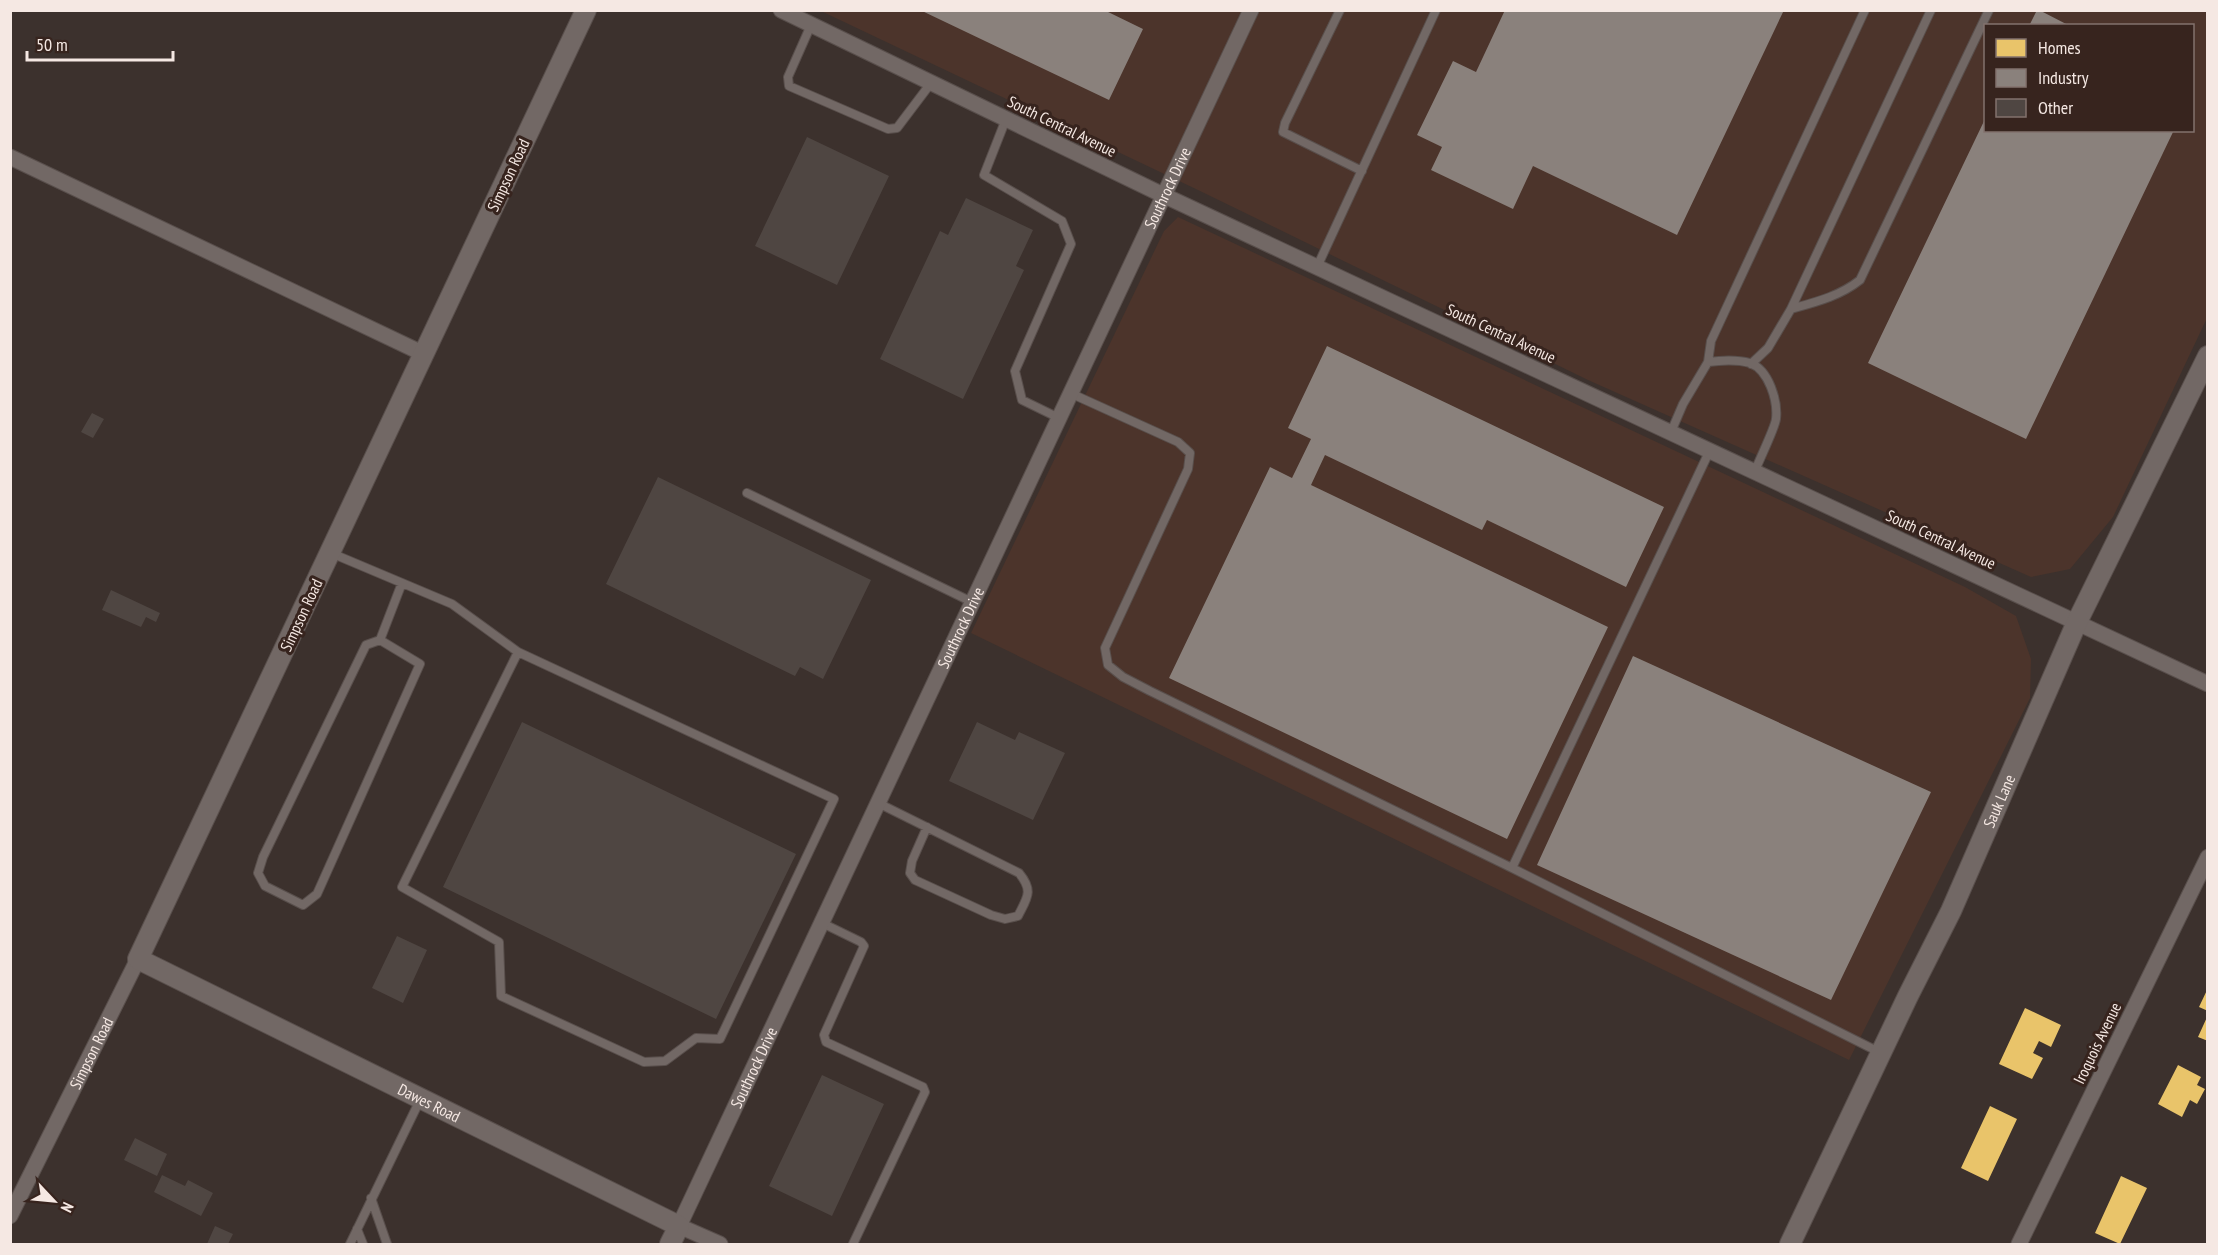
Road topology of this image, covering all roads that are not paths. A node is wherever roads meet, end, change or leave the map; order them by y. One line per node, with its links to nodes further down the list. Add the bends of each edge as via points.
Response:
1 (586, 10): 17 (street, Simpson Road)
2 (781, 10): 9 (street, South Central Avenue)
3 (1251, 10): 14 (street, Southrock Drive)
4 (1340, 10): 13 (lane, via 1283,132)
5 (1436, 10): 13 (lane)
6 (1865, 10): 19 (lane, via 1711,341)
7 (1931, 10): 16 (lane)
8 (1989, 10): 16 (lane, via 1860,280 1827,299)
9 (811, 25): 10 (street, South Central Avenue); 10 (lane, via 788,76 789,86 888,129 897,128)
10 (931, 83): 11 (street, South Central Avenue)
11 (1006, 119): 14 (street, South Central Avenue); 22 (lane, via 984,175 1062,221 1071,244 1015,371 1022,400)
12 (10, 157): 17 (street)
13 (1362, 171): 15 (lane)
14 (1163, 195): 15 (street, South Central Avenue); 21 (street, Southrock Drive)
15 (1317, 267): 23 (street, South Central Avenue)
16 (1791, 309): 20 (lane, via 1768,348)
17 (424, 354): 27 (street, Simpson Road)
18 (2208, 356): 30 (street, Sauk Lane)
19 (1708, 362): 20 (lane, via 1725,359); 23 (lane)
20 (1751, 364): 25 (lane, via 1765,376 1773,393 1776,420)
21 (1070, 393): 22 (street, Southrock Drive); 37 (lane, via 1178,442 1190,453 1188,469 1105,648 1108,664 1150,691)
22 (1059, 418): 29 (street, Southrock Drive)
23 (1671, 432): 24 (street, South Central Avenue)
24 (1710, 450): 25 (street, South Central Avenue); 37 (lane)
25 (1755, 471): 30 (street, South Central Avenue)
26 (747, 493): 29 (lane)
27 (330, 552): 28 (lane); 39 (street, Simpson Road)
28 (402, 583): 31 (lane); 32 (lane, via 452,604)
29 (972, 603): 34 (street, Southrock Drive)
30 (2077, 622): 33 (street, South Central Avenue); 40 (street, Sauk Lane, via 1951,911)
31 (380, 640): 31 (lane, via 420,664 317,894 303,905 265,886 258,873 366,645)
32 (518, 652): 32 (lane, via 834,799 720,1039 696,1038 665,1061 644,1062 501,996 499,942 402,887)
33 (2208, 684)
34 (878, 803): 35 (lane); 38 (street, Southrock Drive)
35 (927, 827): 35 (lane, via 1019,873 1028,883 1029,895 1018,916 1005,919 991,915 915,880 910,873 912,861)
36 (2208, 857): 53 (street, Iroquois Avenue)
37 (1512, 868): 40 (lane)
38 (822, 922): 44 (street, Southrock Drive); 51 (lane, via 864,946 824,1035 826,1042 923,1087 926,1092)
39 (138, 959): 41 (street, Dawes Road); 43 (street, Simpson Road)
40 (1881, 1053): 52 (street, Sauk Lane)
41 (420, 1098): 42 (lane); 44 (street, Dawes Road)
42 (371, 1198): 45 (lane); 48 (lane)
43 (10, 1216)
44 (679, 1226): 49 (street, Southrock Drive); 50 (street, Dawes Road)
45 (357, 1229): 46 (lane); 47 (lane)
46 (350, 1245)
47 (363, 1245)
48 (387, 1245)
49 (670, 1245)
50 (720, 1245)
51 (853, 1245)
52 (1790, 1245)
53 (2019, 1245)

